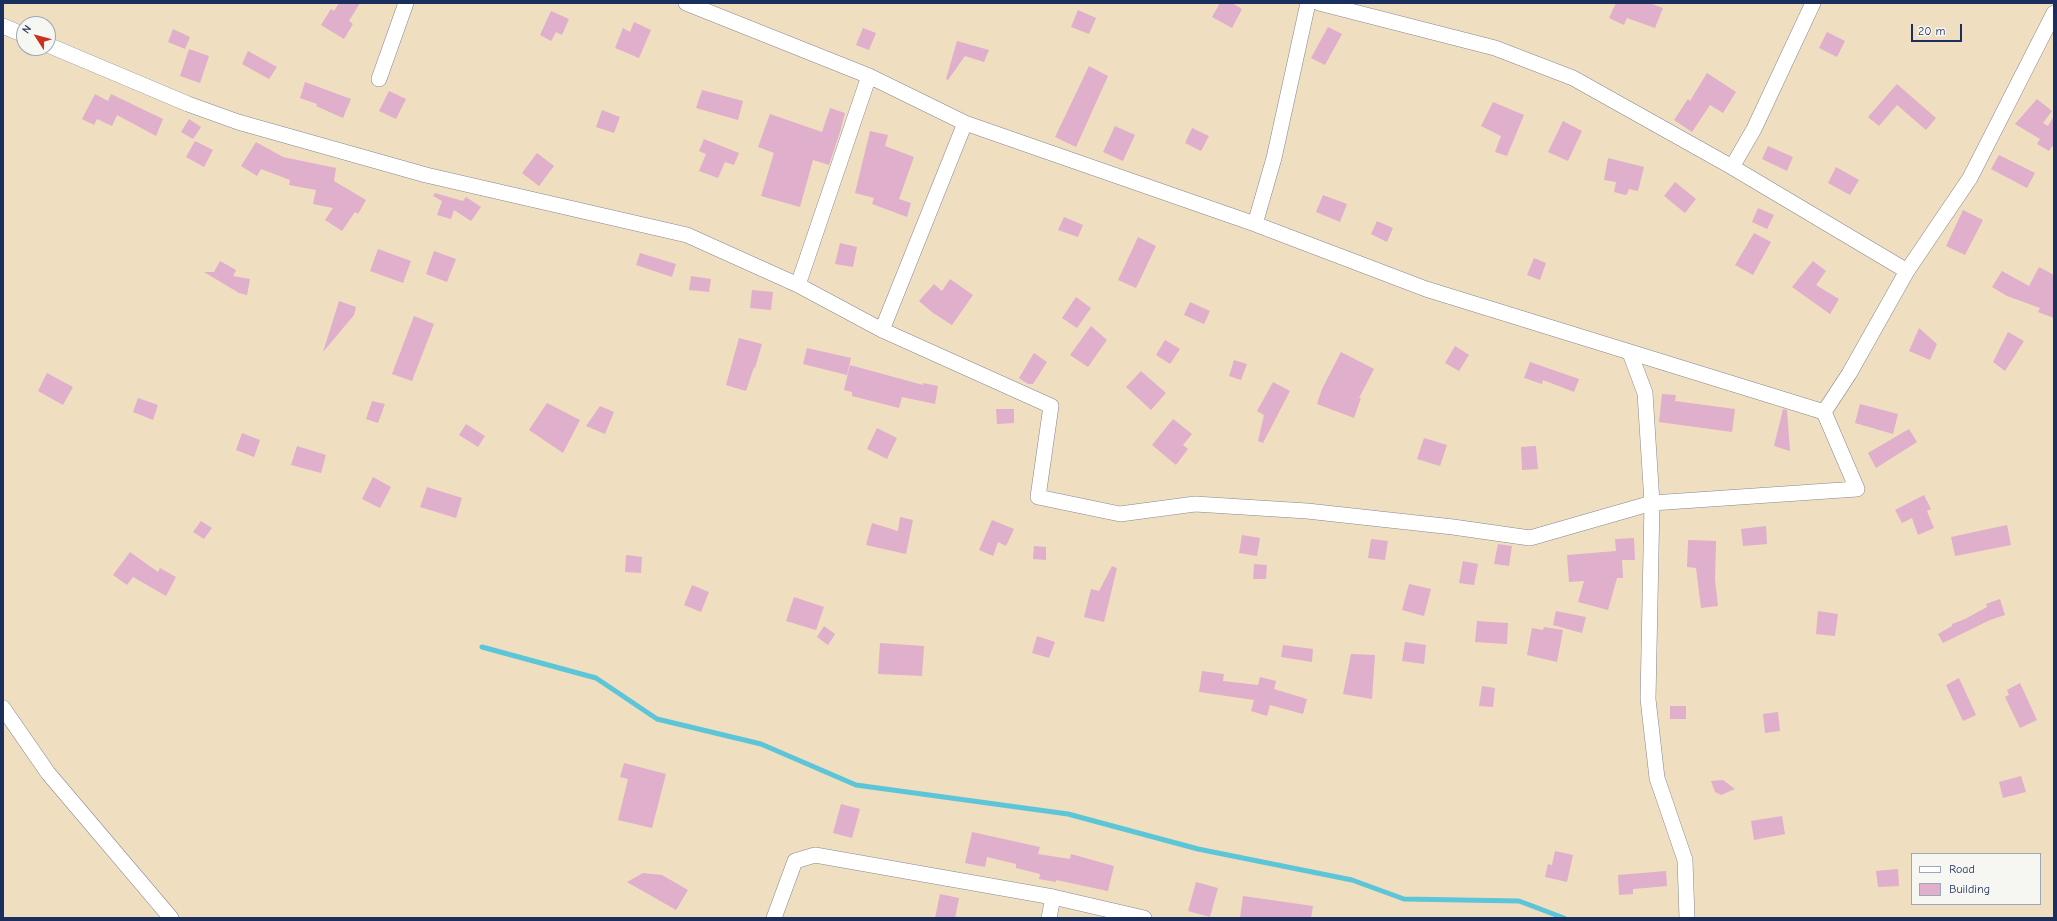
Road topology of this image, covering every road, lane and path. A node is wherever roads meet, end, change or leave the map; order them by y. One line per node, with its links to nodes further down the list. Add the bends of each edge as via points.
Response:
1 (406, 3): 10 (street)
2 (686, 3): 9 (street)
3 (1317, 3): 12 (street, via 1495,48 1572,78); 13 (street)
4 (1813, 3): 12 (street, via 1754,129)
5 (2054, 12): 14 (street, via 1970,178)
6 (3, 26): 7 (street)
7 (16, 31)
8 (56, 48): 15 (street, via 188,104 238,122 426,175 687,235)
9 (869, 76): 11 (street); 15 (street)
10 (379, 79)
11 (965, 123): 13 (street); 16 (street)
12 (1732, 167): 14 (street)
13 (1255, 224): 17 (street, via 1426,289)
14 (1907, 271): 18 (street, via 1849,374)
15 (798, 285): 16 (street)
16 (882, 330): 19 (street, via 1051,406 1038,497 1120,514 1195,504 1306,511 1530,538)
17 (1630, 353): 18 (street); 19 (street, via 1645,393)
18 (1824, 412): 19 (street, via 1857,489)
19 (1652, 503): 26 (street, via 1648,699 1657,778 1685,860)
20 (3, 708): 22 (street, via 48,773)
21 (1053, 897): 23 (street, via 815,855 795,861); 24 (street); 25 (street)
22 (171, 918)
23 (774, 918)
24 (1049, 918)
25 (1144, 918)
26 (1687, 918)

